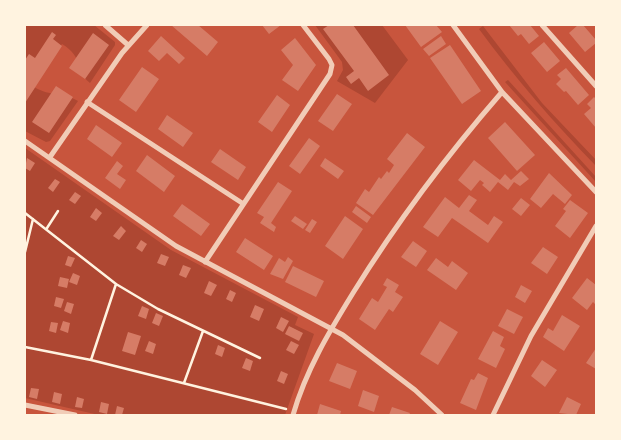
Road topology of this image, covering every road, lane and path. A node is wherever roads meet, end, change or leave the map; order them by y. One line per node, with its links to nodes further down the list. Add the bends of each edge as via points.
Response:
1 (105, 25): 6 (street)
2 (147, 25): 6 (street)
3 (303, 25): 13 (street, via 329,59 332,65 330,74)
4 (453, 25): 8 (street)
5 (542, 25): 7 (street)
6 (128, 45): 9 (street)
7 (596, 86)
8 (502, 92): 12 (street); 22 (street, via 379,251)
9 (87, 102): 11 (street); 13 (street)
10 (25, 141): 11 (street)
11 (50, 156): 20 (street, via 148,228)
12 (596, 192)
13 (242, 203): 20 (street)
14 (58, 211): 18 (path)
15 (25, 213): 16 (path)
16 (33, 218): 18 (path); 19 (path)
17 (596, 226): 32 (street, via 531,336)
18 (47, 228): 21 (path)
19 (25, 252)
20 (205, 262): 22 (street)
21 (116, 284): 23 (path); 26 (path)
22 (331, 328): 29 (street, via 313,360); 31 (street, via 371,355)
23 (203, 331): 25 (path); 27 (path)
24 (25, 347): 26 (path)
25 (260, 358)
26 (91, 360): 27 (path)
27 (184, 384): 29 (path)
28 (25, 405): 30 (street)
29 (294, 413)
30 (75, 415)
31 (442, 415)
32 (493, 415)

